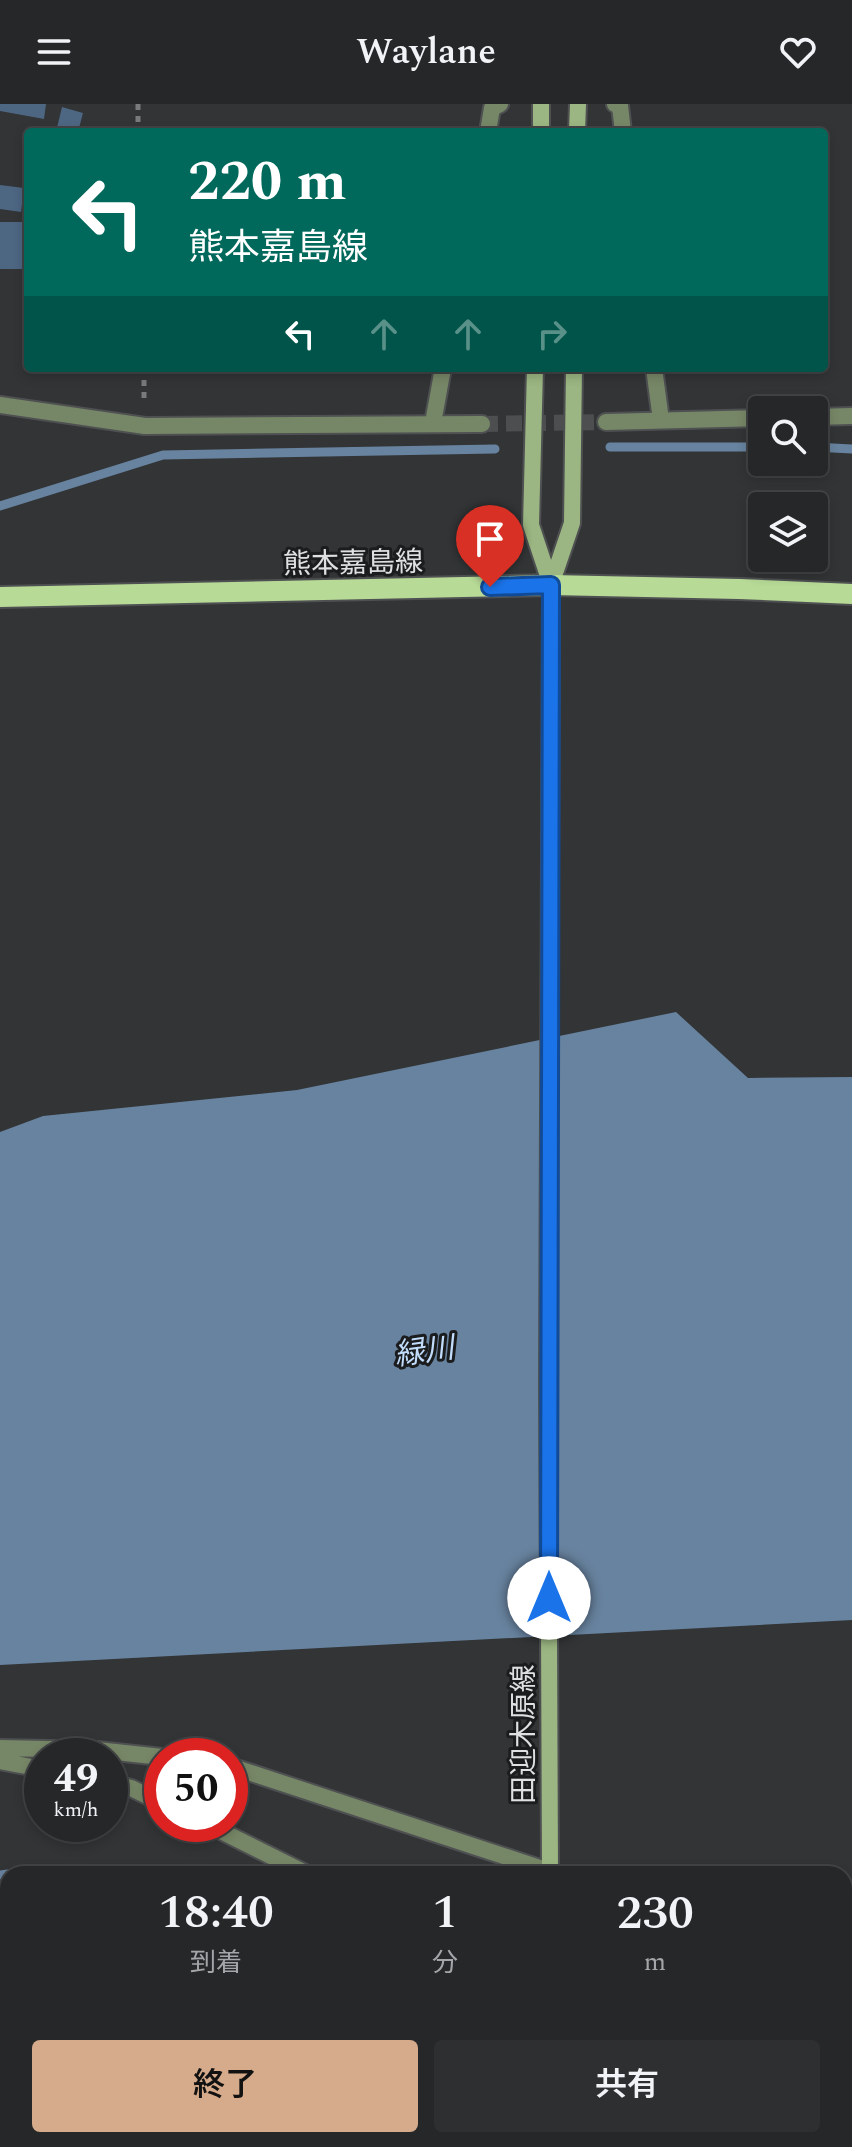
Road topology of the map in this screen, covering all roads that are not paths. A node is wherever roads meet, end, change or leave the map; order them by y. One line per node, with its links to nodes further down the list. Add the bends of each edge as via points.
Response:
1 (500, 104): 5 (street, via 492,108)
2 (541, 104): 6 (main road)
3 (578, 104): 7 (main road)
4 (615, 104): 8 (street, via 620,106)
5 (489, 128)
6 (541, 128)
7 (577, 128)
8 (623, 128)
9 (442, 372): 19 (street)
10 (535, 372): 21 (main road, 田迎木原線, via 531,525)
11 (574, 372): 21 (main road, 田迎木原線, via 572,523)
12 (655, 372): 17 (street)
13 (0, 405): 19 (street, via 145,426)
14 (852, 416): 15 (street)
15 (828, 417)
16 (748, 418): 17 (street)
17 (661, 420): 18 (street)
18 (606, 422)
19 (433, 423): 20 (street)
20 (482, 424)
21 (551, 585): 22 (main road, 熊本嘉島線); 23 (main road, 熊本嘉島線); 32 (main road, 田迎木原線, via 548,1353)
22 (852, 594)
23 (0, 597)
24 (0, 1748): 25 (street)
25 (144, 1755)
26 (0, 1761): 27 (street)
27 (24, 1766)
28 (248, 1772): 31 (street)
29 (243, 1842): 30 (street)
30 (291, 1866)
31 (532, 1866)
32 (553, 1866)

